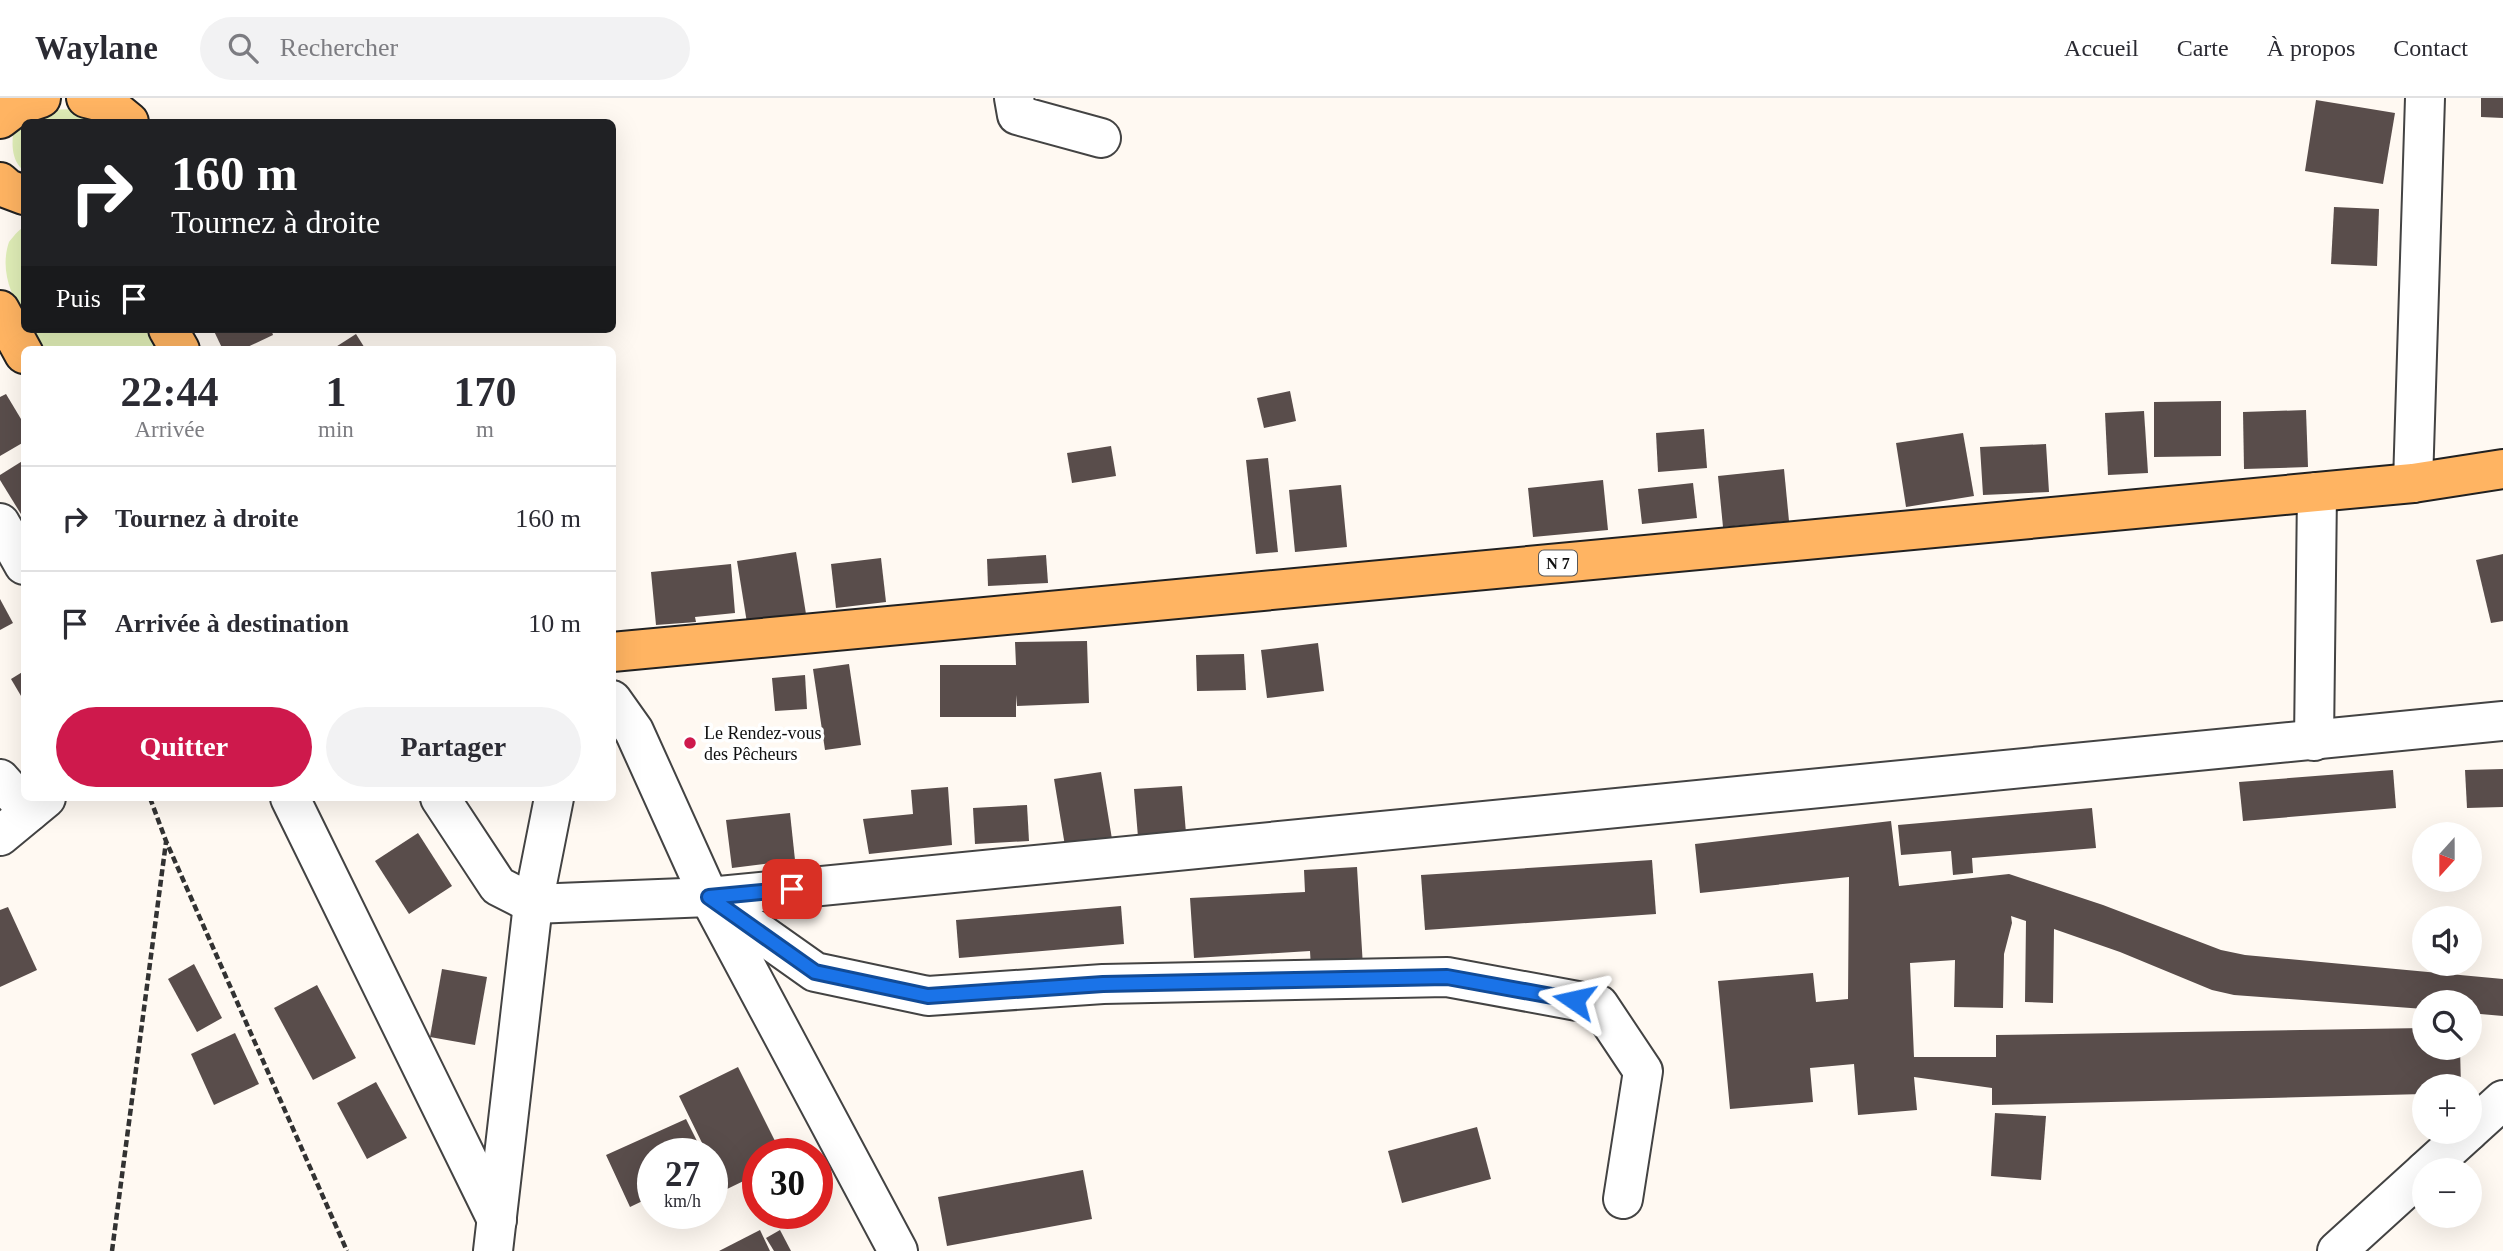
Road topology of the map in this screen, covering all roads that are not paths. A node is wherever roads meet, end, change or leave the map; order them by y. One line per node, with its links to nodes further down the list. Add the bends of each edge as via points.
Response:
1 (41, 98): 6 (main road, via 17,106)
2 (86, 98): 7 (main road, via 106,103)
3 (142, 98): 8 (main road)
4 (1014, 98): 9 (street, via 1017,115)
5 (2425, 98): 15 (street)
6 (0, 119)
7 (125, 119)
8 (140, 119)
9 (1101, 138)
10 (0, 182): 11 (main road)
11 (21, 194)
12 (0, 310): 13 (main road)
13 (21, 348)
14 (2503, 469): 15 (main road, N 7)
15 (2413, 482): 16 (main road, N 7)
16 (2317, 492): 19 (main road, N 7); 22 (street)
17 (0, 523): 18 (street)
18 (21, 560)
19 (616, 652)
20 (616, 706): 30 (street, via 634,731)
21 (2503, 721): 22 (street)
22 (2314, 741): 30 (street)
23 (0, 779): 24 (street)
24 (21, 793)
25 (291, 801): 38 (street)
26 (442, 801): 31 (street, via 498,886)
27 (553, 801): 31 (street)
28 (38, 805): 29 (street)
29 (0, 836)
30 (709, 897): 31 (street); 37 (street, via 815,972 928,996 1103,984 1447,977 1599,1005 1643,1070); 39 (street)
31 (533, 904): 38 (street)
32 (2503, 1100): 33 (street)
33 (2482, 1119)
34 (2455, 1144): 35 (street)
35 (2439, 1158)
36 (2412, 1183): 40 (street)
37 (1623, 1199)
38 (495, 1236)
39 (898, 1251)
40 (2337, 1251)

